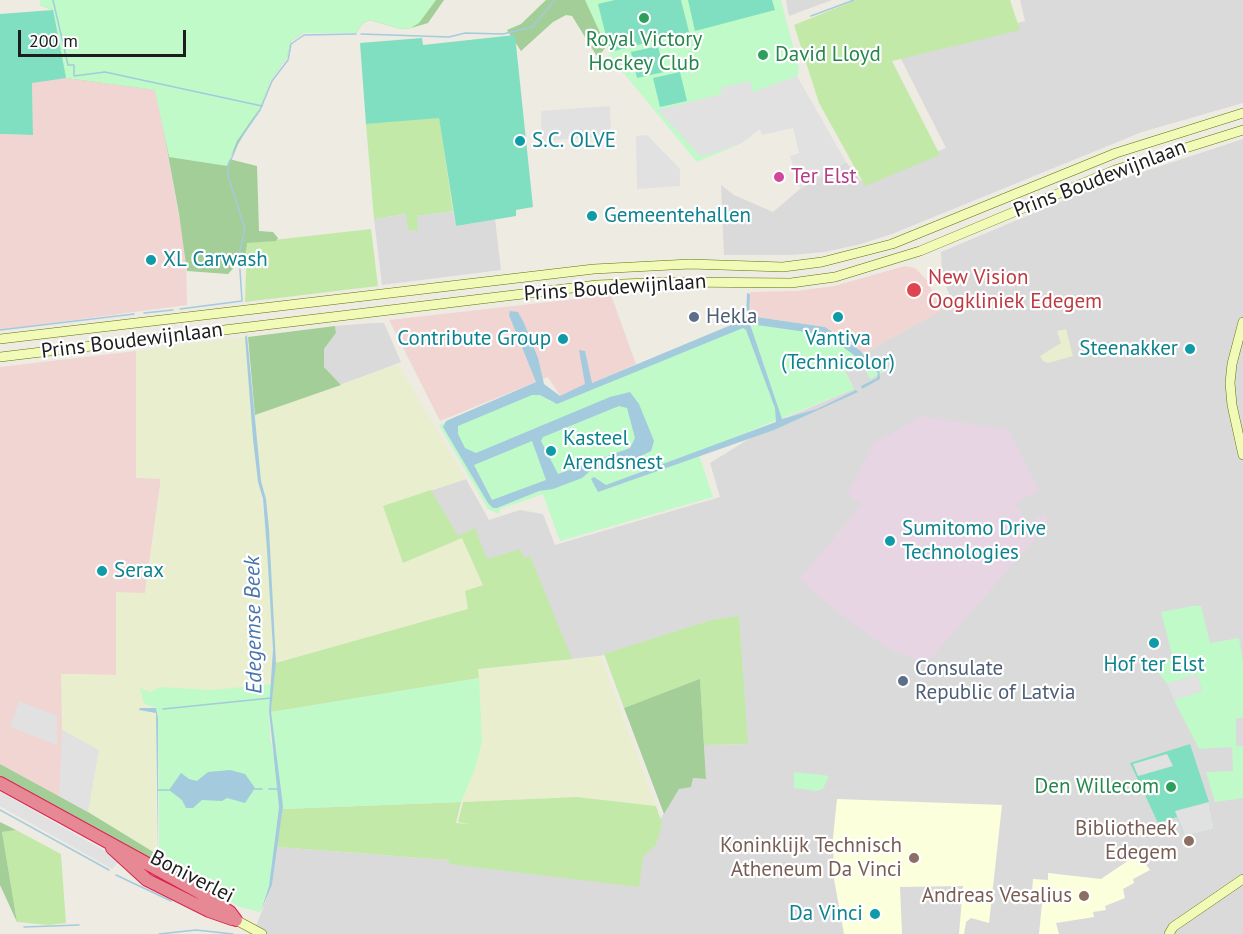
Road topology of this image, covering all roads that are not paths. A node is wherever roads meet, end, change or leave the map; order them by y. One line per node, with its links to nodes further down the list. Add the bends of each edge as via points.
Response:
1 (1243, 113): 3 (main road, Prins Boudewijnlaan)
2 (1243, 130): 4 (main road, Prins Boudewijnlaan)
3 (1170, 133): 4 (main road); 6 (main road, Prins Boudewijnlaan, via 900,241 822,262 783,267 690,264 594,269)
4 (1175, 149): 7 (main road, Prins Boudewijnlaan, via 920,251 835,277 791,284 597,285)
5 (1243, 321): 8 (main road, via 1230,383)
6 (0, 339)
7 (0, 357)
8 (1243, 455)
9 (0, 783): 11 (highway, Boniverlei, via 197,891)
10 (1243, 879): 12 (main road)
11 (236, 920): 13 (main road, Boniverlei)
12 (1169, 933)
13 (262, 934)

